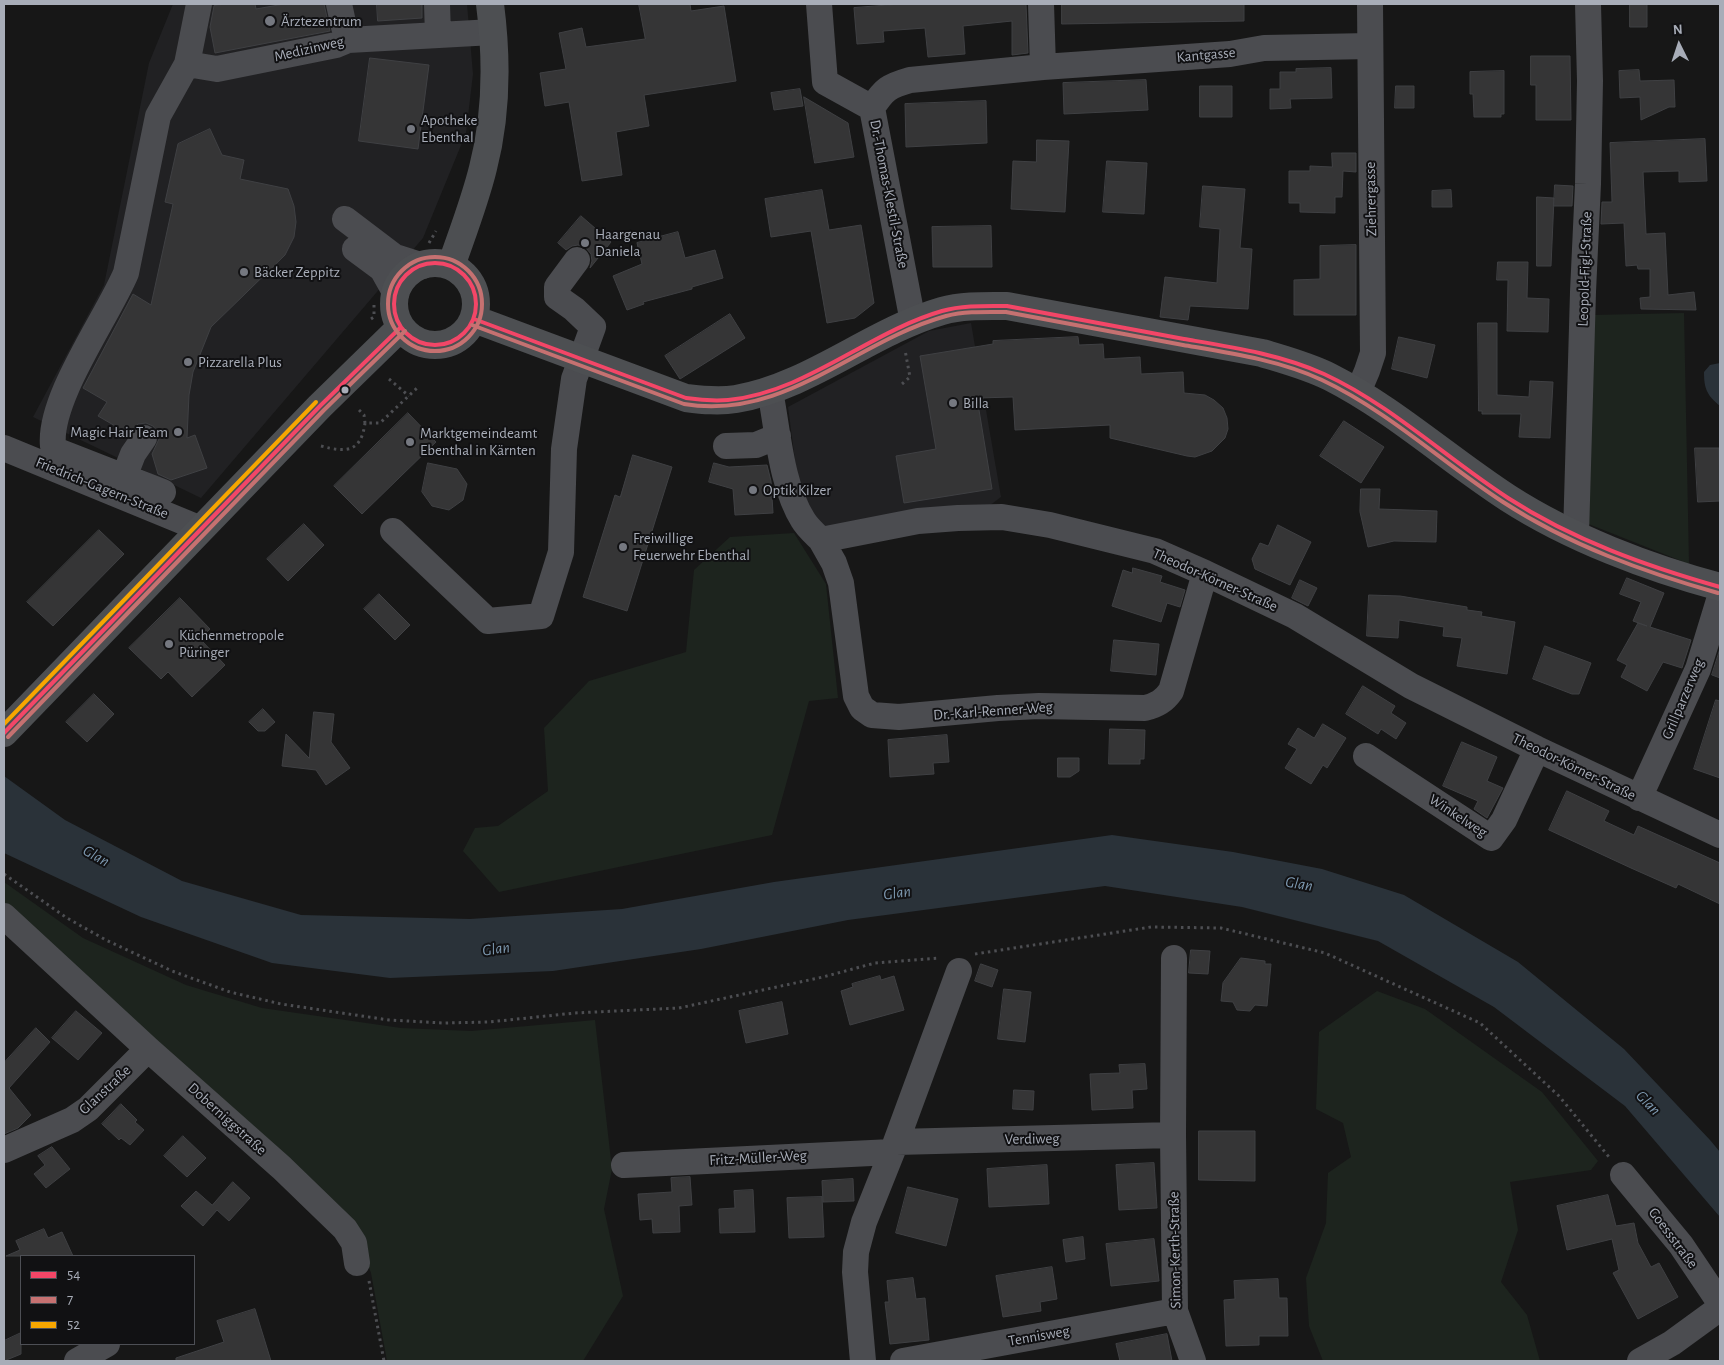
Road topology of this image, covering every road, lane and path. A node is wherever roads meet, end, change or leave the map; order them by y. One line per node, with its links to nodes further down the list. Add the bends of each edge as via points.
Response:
1 (199, 4): 13 (street)
2 (339, 4): 11 (street)
3 (437, 4): 10 (street)
4 (490, 4): 9 (main road)
5 (819, 4): 15 (street, Dr.-Thomas-Klestil-Straße, via 825,82)
6 (1041, 4): 14 (street)
7 (1370, 4): 12 (street, Ziehrergasse)
8 (1588, 4): 45 (street, Leopold-Figl-Straße, via 1588,184)
9 (493, 32): 10 (street, Medizinweg); 21 (main road, via 494,85 490,132 478,184)
10 (438, 35): 11 (street, Medizinweg)
11 (348, 40): 13 (street, Medizinweg, via 218,69)
12 (1370, 46): 14 (street, Kantgasse, via 1264,48 1230,54); 32 (street, Ziehrergasse, via 1373,353)
13 (186, 64): 41 (street, via 158,116 126,273 72,376 58,410 52,436 52,446 58,451)
14 (1043, 68): 15 (street, Kantgasse, via 910,80 892,85)
15 (872, 108): 26 (street, Dr.-Thomas-Klestil-Straße)
16 (440, 223): 19 (path, via 427,247)
17 (339, 225): 19 (street)
18 (577, 260): 27 (street, via 557,287 557,297 593,327)
19 (388, 263): 20 (street); 22 (street); 24 (path, via 375,294 374,317)
20 (423, 266): 21 (main road); 22 (main road, via 406,276)
21 (451, 266): 23 (main road, via 464,275 473,288)
22 (396, 294): 25 (main road, via 395,311)
23 (474, 319): 25 (main road, via 464,334 448,343 430,345 414,340); 27 (main road)
24 (367, 324)
25 (401, 327): 43 (main road)
26 (908, 334): 29 (path, via 910,377); 31 (main road); 32 (main road, via 943,310 1007,306 1262,353 1302,365)
27 (580, 359): 31 (main road, via 686,398 734,400); 44 (street, via 564,449 561,552 541,616 488,621)
28 (389, 379): 33 (path)
29 (902, 384)
30 (417, 388): 33 (path)
31 (770, 391): 36 (street)
32 (1358, 392): 45 (main road, via 1509,498)
33 (409, 396): 35 (path, via 380,423)
34 (359, 410): 35 (path)
35 (365, 423): 38 (path, via 360,442 351,448 338,451)
36 (778, 436): 39 (street, via 756,445); 46 (street, via 795,506 804,522)
37 (144, 438): 41 (street)
38 (321, 446)
39 (726, 446)
40 (4, 448): 43 (street, Friedrich-Gagern-Straße)
41 (124, 477): 42 (street)
42 (163, 492)
43 (200, 529): 50 (main road)
44 (393, 531)
45 (1576, 534): 48 (main road, via 1660,569)
46 (821, 540): 47 (street, Theodor-Körner-Straße, via 918,522 1002,517 1050,525 1155,552); 47 (street, Dr.-Karl-Renner-Weg, via 841,583 856,696 862,708 872,715 899,717 1030,706 1145,708 1156,705 1171,691)
47 (1204, 573): 51 (street, Theodor-Körner-Straße, via 1295,616 1411,686)
48 (1720, 587)
49 (1720, 597): 53 (street, Grillparzerweg, via 1698,669)
50 (7, 730)
51 (1537, 749): 52 (street, Winkelweg, via 1504,820 1492,838); 53 (street, Theodor-Körner-Straße)
52 (1366, 756)
53 (1639, 798): 54 (street, Theodor-Körner-Straße)
54 (1720, 835)
55 (4, 874): 58 (path, via 67,918 106,940 230,992 281,1004 389,1020 489,1022 575,1013 679,1008 875,962)
56 (4, 916): 59 (street, Doberniggstraße)
57 (1174, 958): 60 (street)
58 (955, 962): 61 (street); 64 (path, via 1151,927 1222,928 1325,952 1480,1023 1559,1096)
59 (148, 1049): 62 (street, Glanstraße, via 72,1120); 65 (street, Doberniggstraße, via 346,1229 354,1243)
60 (1172, 1135): 61 (street, Verdiweg); 68 (street, Simon-Kerth-Straße)
61 (894, 1147): 63 (street, Fritz-Müller-Weg); 72 (street, via 864,1222 856,1252)
62 (4, 1150)
63 (624, 1165)
64 (1623, 1175): 66 (street, Goessstraße, via 1681,1245)
65 (358, 1263): 71 (path, via 368,1274)
66 (1720, 1303)
67 (1720, 1308): 75 (street, via 1672,1344)
68 (1175, 1311): 73 (street, Tennisweg); 74 (street, Simon-Kerth-Straße)
69 (105, 1345): 70 (street)
70 (77, 1361)
71 (384, 1361)
72 (863, 1361)
73 (902, 1361)
74 (1193, 1361)
75 (1640, 1361)

